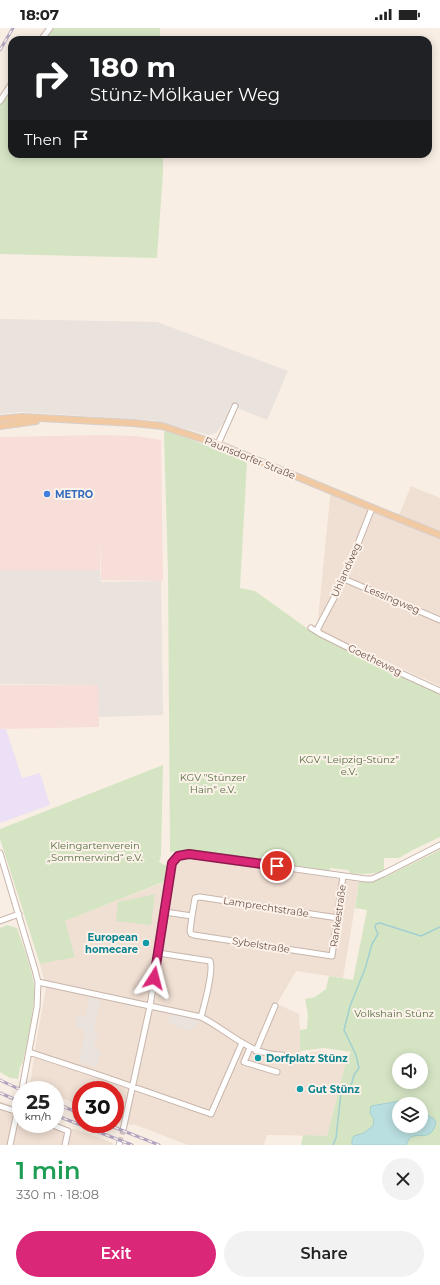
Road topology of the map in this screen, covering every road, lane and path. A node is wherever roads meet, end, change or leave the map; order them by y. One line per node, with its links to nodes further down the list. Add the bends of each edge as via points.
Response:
1 (8, 89): 2 (street)
2 (0, 101)
3 (235, 406): 7 (street)
4 (51, 418): 5 (main road, Paunsdorfer Straße); 6 (main road, Paunsdorfer Straße); 7 (main road, Paunsdorfer Straße, via 154,424)
5 (0, 419)
6 (0, 426)
7 (218, 444): 8 (main road, Paunsdorfer Straße)
8 (372, 508): 9 (main road, Paunsdorfer Straße); 10 (street, Uhlandweg)
9 (440, 535)
10 (344, 578): 11 (street, Lessingweg); 13 (street, Uhlandweg)
11 (440, 620)
12 (311, 628): 13 (street, Goetheweg)
13 (318, 631): 14 (street, Goetheweg, via 381,664)
14 (440, 690)
15 (440, 844): 17 (street, via 372,879)
16 (0, 853): 19 (street)
17 (343, 876): 18 (street, via 189,854 178,856 172,863); 21 (street, Rankestraße)
18 (165, 912): 20 (street); 23 (street)
19 (19, 914): 22 (street); 25 (street)
20 (192, 916): 21 (street, Lamprechtstraße, via 195,898 200,897); 24 (street, Sybelstraße, via 191,934)
21 (338, 918): 24 (street, Rankestraße)
22 (0, 921)
23 (158, 954): 26 (street); 28 (street, via 210,961)
24 (332, 956)
25 (38, 982): 26 (street); 32 (street, via 37,1007)
26 (150, 1006): 28 (street); 36 (street)
27 (274, 1006): 31 (street)
28 (201, 1017): 29 (street)
29 (242, 1043): 30 (street); 36 (street, via 211,1114)
30 (250, 1048): 31 (street); 34 (street, via 244,1062)
31 (256, 1051): 33 (street)
32 (29, 1052): 35 (street); 36 (street)
33 (282, 1055)
34 (277, 1072)
35 (24, 1081)
36 (132, 1087): 39 (street)
37 (0, 1106): 38 (street)
38 (12, 1110)
39 (124, 1125)
40 (64, 1129): 43 (street, via 68,1131)
41 (13, 1133): 42 (street)
42 (10, 1145)
43 (65, 1145)

